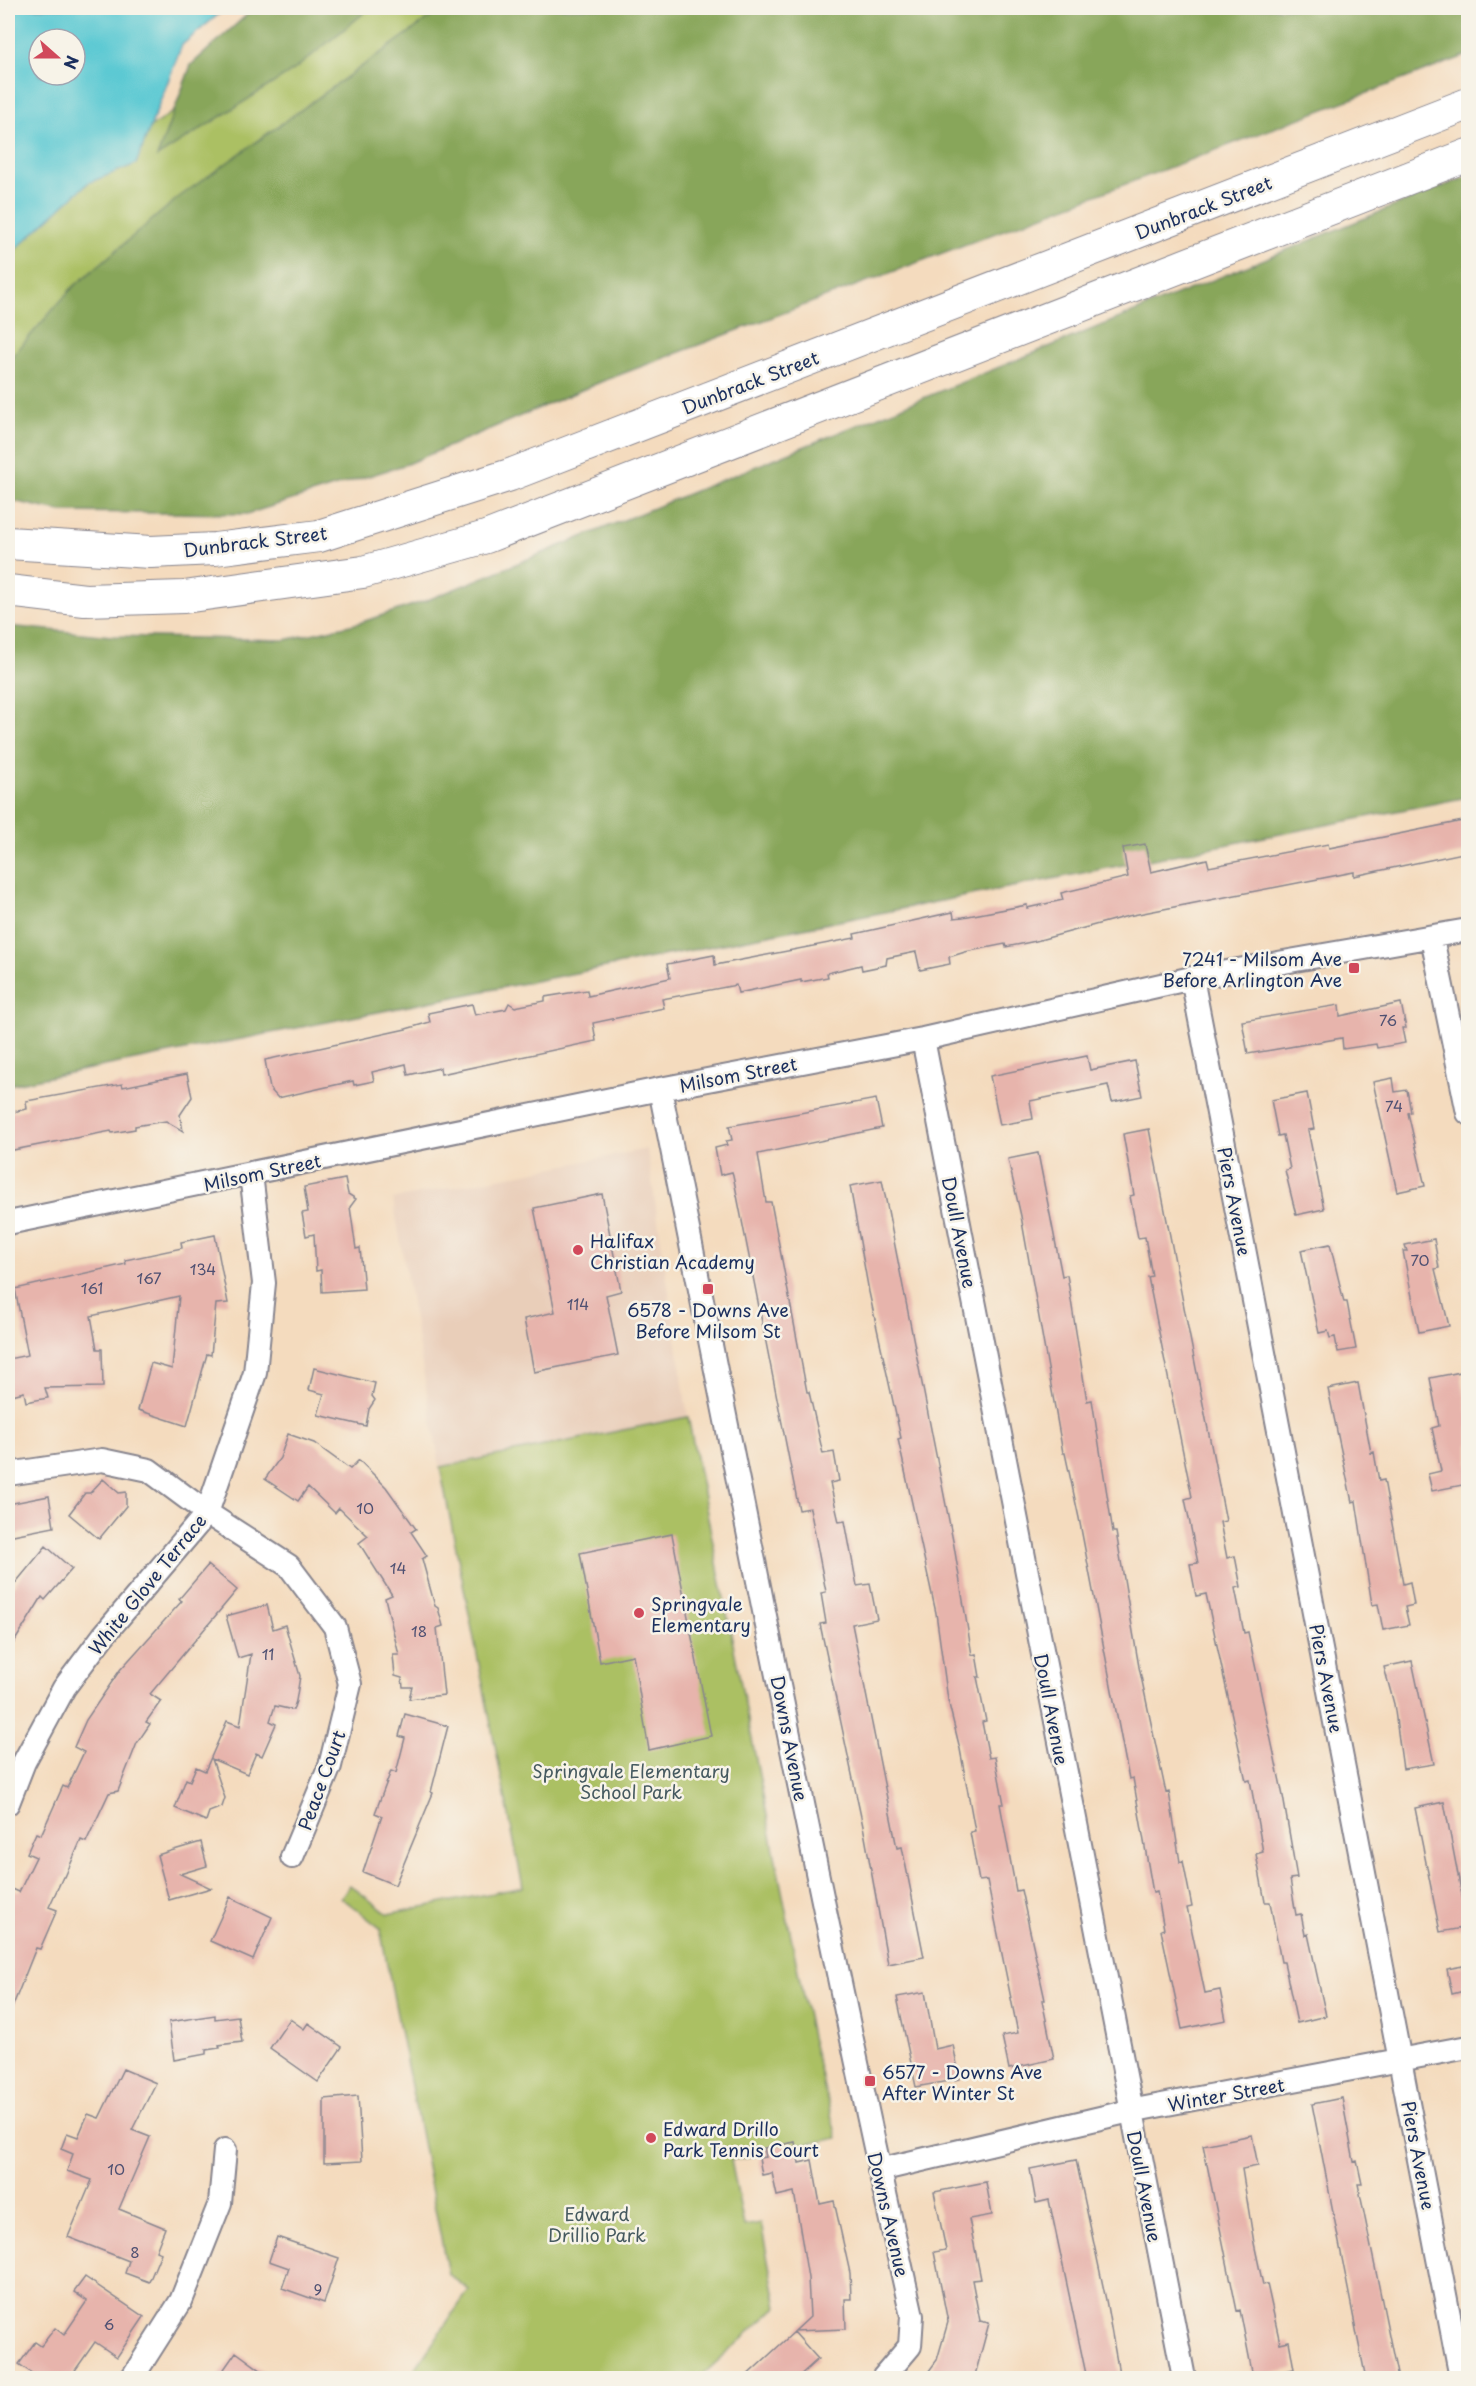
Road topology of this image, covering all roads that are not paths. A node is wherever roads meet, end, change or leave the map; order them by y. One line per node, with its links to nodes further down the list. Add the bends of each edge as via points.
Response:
1 (1468, 104): 3 (main road, Dunbrack Street, via 510,475 319,536 215,549 151,552)
2 (1468, 155): 4 (main road, via 486,537 363,572 184,597 85,600)
3 (8, 543)
4 (8, 591)
5 (1468, 930): 6 (street, Milsom Street)
6 (1432, 938): 7 (street, Milsom Street); 10 (street)
7 (1192, 978): 8 (street, Milsom Street); 18 (street, Piers Avenue)
8 (923, 1039): 9 (street, Milsom Street); 19 (street, Doull Avenue)
9 (660, 1089): 11 (street, Milsom Street); 21 (street, Downs Avenue)
10 (1468, 1113)
11 (251, 1174): 12 (street, Milsom Street); 14 (street, White Glove Terrace, via 264,1283 255,1373)
12 (8, 1223)
13 (8, 1474): 14 (street, Peace Court, via 102,1460 149,1470)
14 (207, 1513): 15 (street, White Glove Terrace, via 63,1688 24,1762); 16 (street, Peace Court, via 290,1566 335,1627 350,1684 330,1766)
15 (8, 1803)
16 (292, 1857)
17 (1468, 2047): 18 (street, Winter Street)
18 (1401, 2062): 19 (street, Winter Street); 25 (street, Piers Avenue)
19 (1130, 2111): 21 (street, Winter Street); 24 (street, Doull Avenue)
20 (225, 2150): 22 (street, via 220,2203 181,2301)
21 (879, 2170): 23 (street, Downs Avenue, via 912,2316 910,2346)
22 (132, 2379)
23 (884, 2379)
24 (1184, 2379)
25 (1461, 2379)

